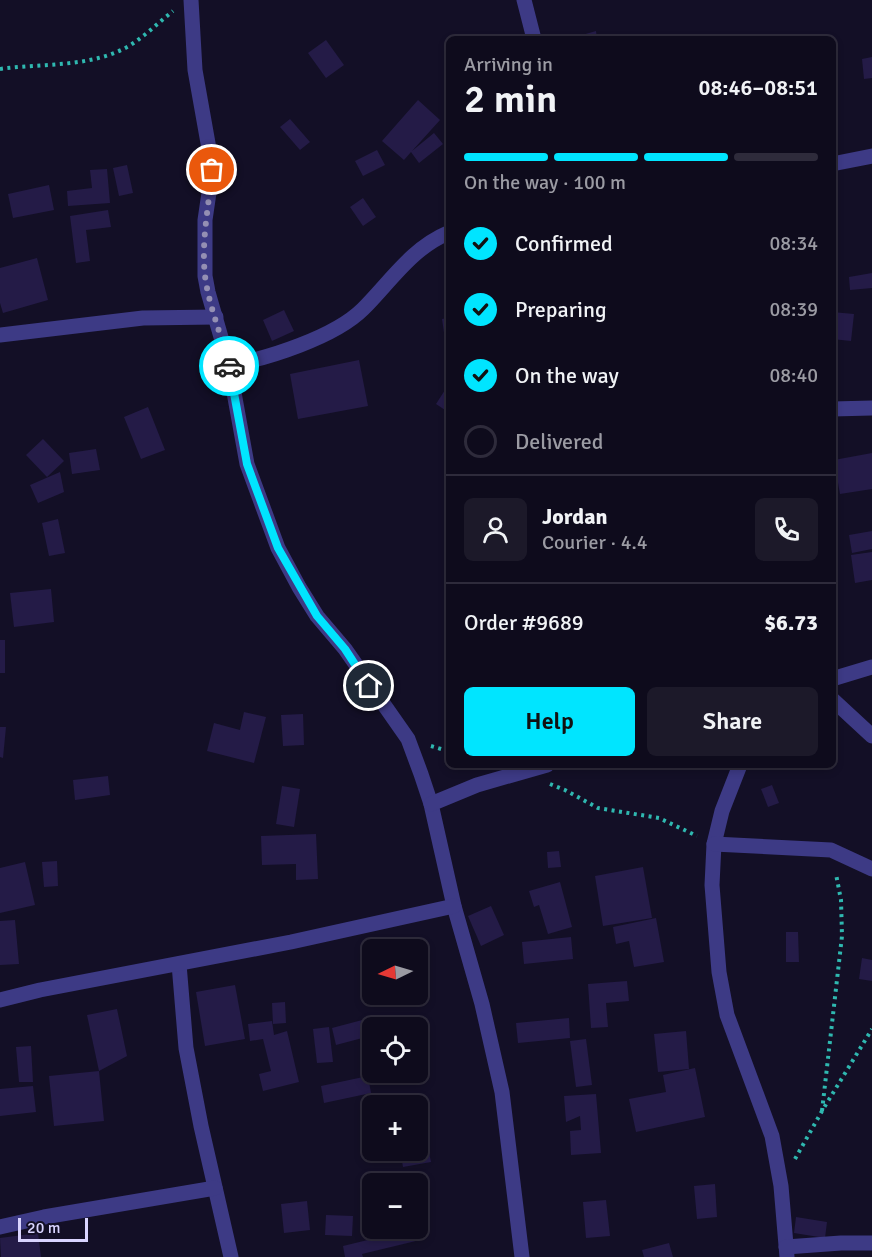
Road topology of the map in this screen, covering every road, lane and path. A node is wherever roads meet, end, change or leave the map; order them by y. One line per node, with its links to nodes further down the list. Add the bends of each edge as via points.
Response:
1 (524, 0): 3 (street)
2 (185, 3): 4 (path, via 110,55 70,64); 8 (street, via 211,160 204,262)
3 (533, 36)
4 (0, 69)
5 (872, 156): 6 (street)
6 (836, 164)
7 (446, 234): 10 (street, via 418,251 361,311 344,323 275,354)
8 (216, 317): 9 (street, via 143,318); 10 (street)
9 (0, 335)
10 (229, 365): 20 (street, via 247,464 278,548 317,616 408,739)
11 (872, 408): 12 (street)
12 (836, 409)
13 (872, 667): 14 (street)
14 (836, 678)
15 (836, 703): 16 (street)
16 (872, 736)
17 (536, 768): 20 (street, via 477,785)
18 (739, 768): 21 (street)
19 (547, 783): 21 (path, via 598,808 659,819)
20 (431, 804): 24 (street)
21 (714, 844): 22 (street); 29 (street, via 712,885 725,1005 772,1136)
22 (831, 850): 23 (street); 28 (path, via 841,900 842,936)
23 (872, 869)
24 (454, 906): 25 (street); 35 (street, via 483,1004 502,1092)
25 (179, 964): 26 (street); 30 (street, via 186,1048)
26 (0, 1000)
27 (872, 1029): 28 (path)
28 (822, 1111): 29 (path)
29 (781, 1186): 33 (street)
30 (216, 1188): 31 (street); 34 (street)
31 (0, 1227)
32 (872, 1243): 33 (street, via 841,1243)
33 (787, 1252)
34 (231, 1257)
35 (522, 1257)

